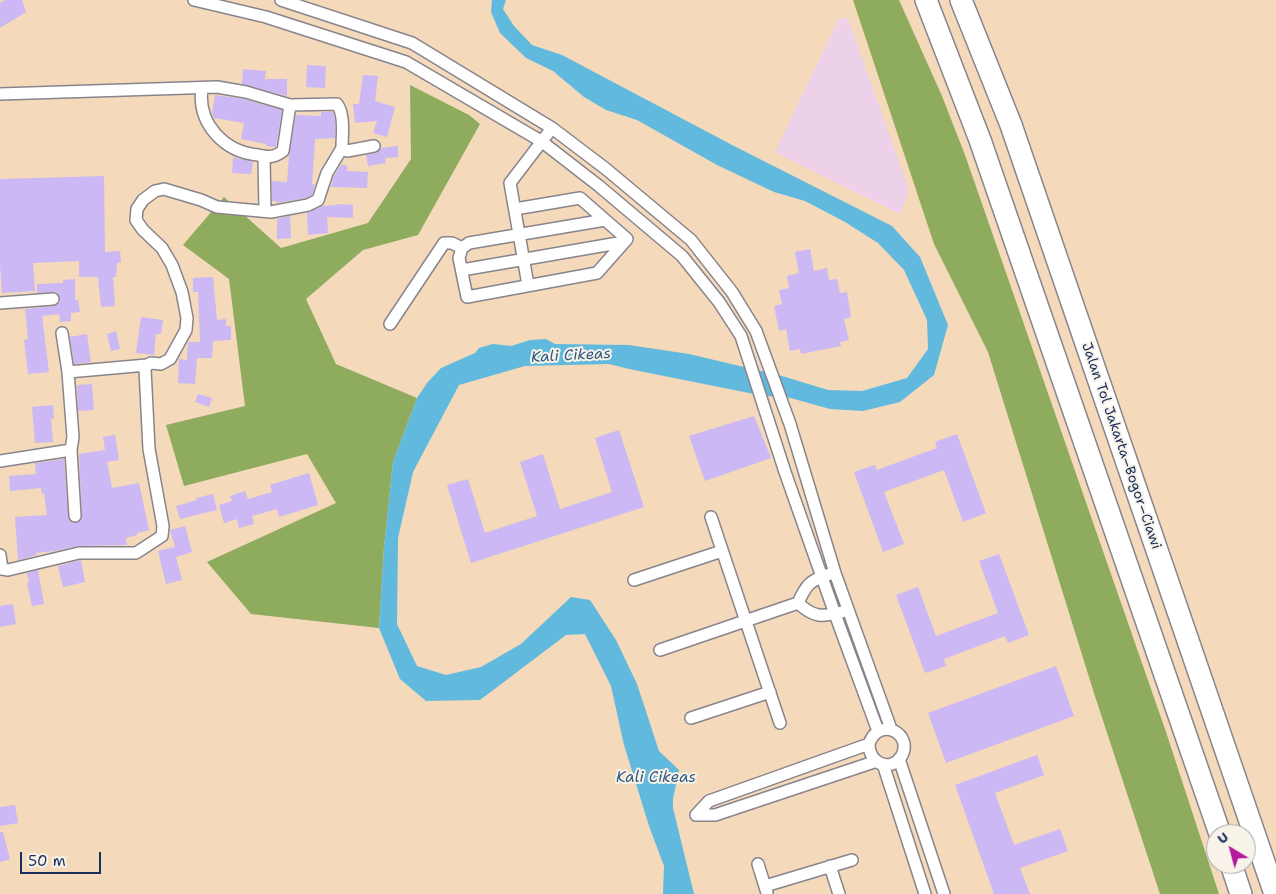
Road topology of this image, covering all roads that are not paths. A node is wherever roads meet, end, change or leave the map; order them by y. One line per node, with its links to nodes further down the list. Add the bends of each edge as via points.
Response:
1 (194, 0): 6 (street, via 266,17)
2 (281, 0): 5 (street)
3 (926, 0): 54 (highway, via 980,140)
4 (960, 0): 64 (highway, Jalan Tol Jakarta–Bogor–Ciawi, via 1010,125)
5 (412, 43): 6 (street); 10 (street)
6 (406, 62): 11 (street)
7 (202, 88): 8 (street); 9 (street, via 233,90); 14 (street, via 200,100 203,111 215,133 229,147)
8 (0, 94)
9 (290, 105): 13 (street, via 337,104 342,116); 14 (street, via 283,151 274,157)
10 (552, 128): 11 (street); 15 (street)
11 (541, 141): 16 (street); 17 (street, via 510,183)
12 (374, 146): 13 (street, via 347,151)
13 (342, 148): 18 (street, via 327,173 318,200 308,206 279,212)
14 (264, 156): 18 (street)
15 (606, 169): 16 (street); 38 (street, via 691,240 732,292 756,331 790,424)
16 (599, 186): 39 (street, via 682,256 720,302 741,336)
17 (515, 210): 19 (street, via 580,198); 20 (street)
18 (265, 211): 30 (street, via 216,207 164,189 155,191 140,205 136,220 162,248 172,265 187,318 186,330 170,359)
19 (605, 220): 20 (street); 21 (street, via 627,239)
20 (519, 234): 22 (street, via 469,242); 23 (street)
21 (624, 242): 23 (street); 25 (street, via 597,273)
22 (462, 248): 24 (street, via 459,258); 28 (street, via 444,243)
23 (524, 260): 24 (street); 25 (street)
24 (462, 270): 25 (street, via 467,297)
25 (528, 285)
26 (53, 299): 27 (street)
27 (0, 303)
28 (390, 324)
29 (62, 333): 31 (street)
30 (147, 365): 31 (street); 37 (street, via 149,449 162,536 136,553 80,553 8,570 2,569)
31 (68, 372): 32 (street)
32 (71, 450): 33 (street); 34 (street)
33 (0, 460)
34 (75, 516)
35 (711, 517): 36 (street)
36 (722, 551): 40 (street); 44 (street)
37 (0, 555)
38 (836, 573): 39 (street); 42 (street)
39 (822, 576): 41 (street, via 804,588); 43 (street)
40 (634, 580)
41 (798, 604): 43 (street, via 819,616); 44 (street)
42 (849, 610): 43 (street); 49 (street)
43 (835, 614): 50 (street)
44 (746, 621): 45 (street); 46 (street)
45 (660, 650)
46 (770, 692): 47 (street); 48 (street)
47 (691, 718)
48 (780, 723)
49 (891, 729): 50 (street); 52 (street, via 904,742 904,751)
50 (878, 731): 51 (street)
51 (869, 744): 53 (street, via 869,750); 53 (street, via 709,801 696,815 715,815)
52 (899, 759): 53 (street, via 892,764); 62 (street)
53 (880, 763): 61 (street)
54 (1217, 824)
55 (852, 860): 57 (street)
56 (758, 864): 59 (street)
57 (830, 866): 59 (street); 60 (street)
58 (1234, 874): 63 (highway)
59 (767, 890)
60 (839, 894)
61 (925, 894)
62 (944, 894)
63 (1241, 894)
64 (1276, 894)

